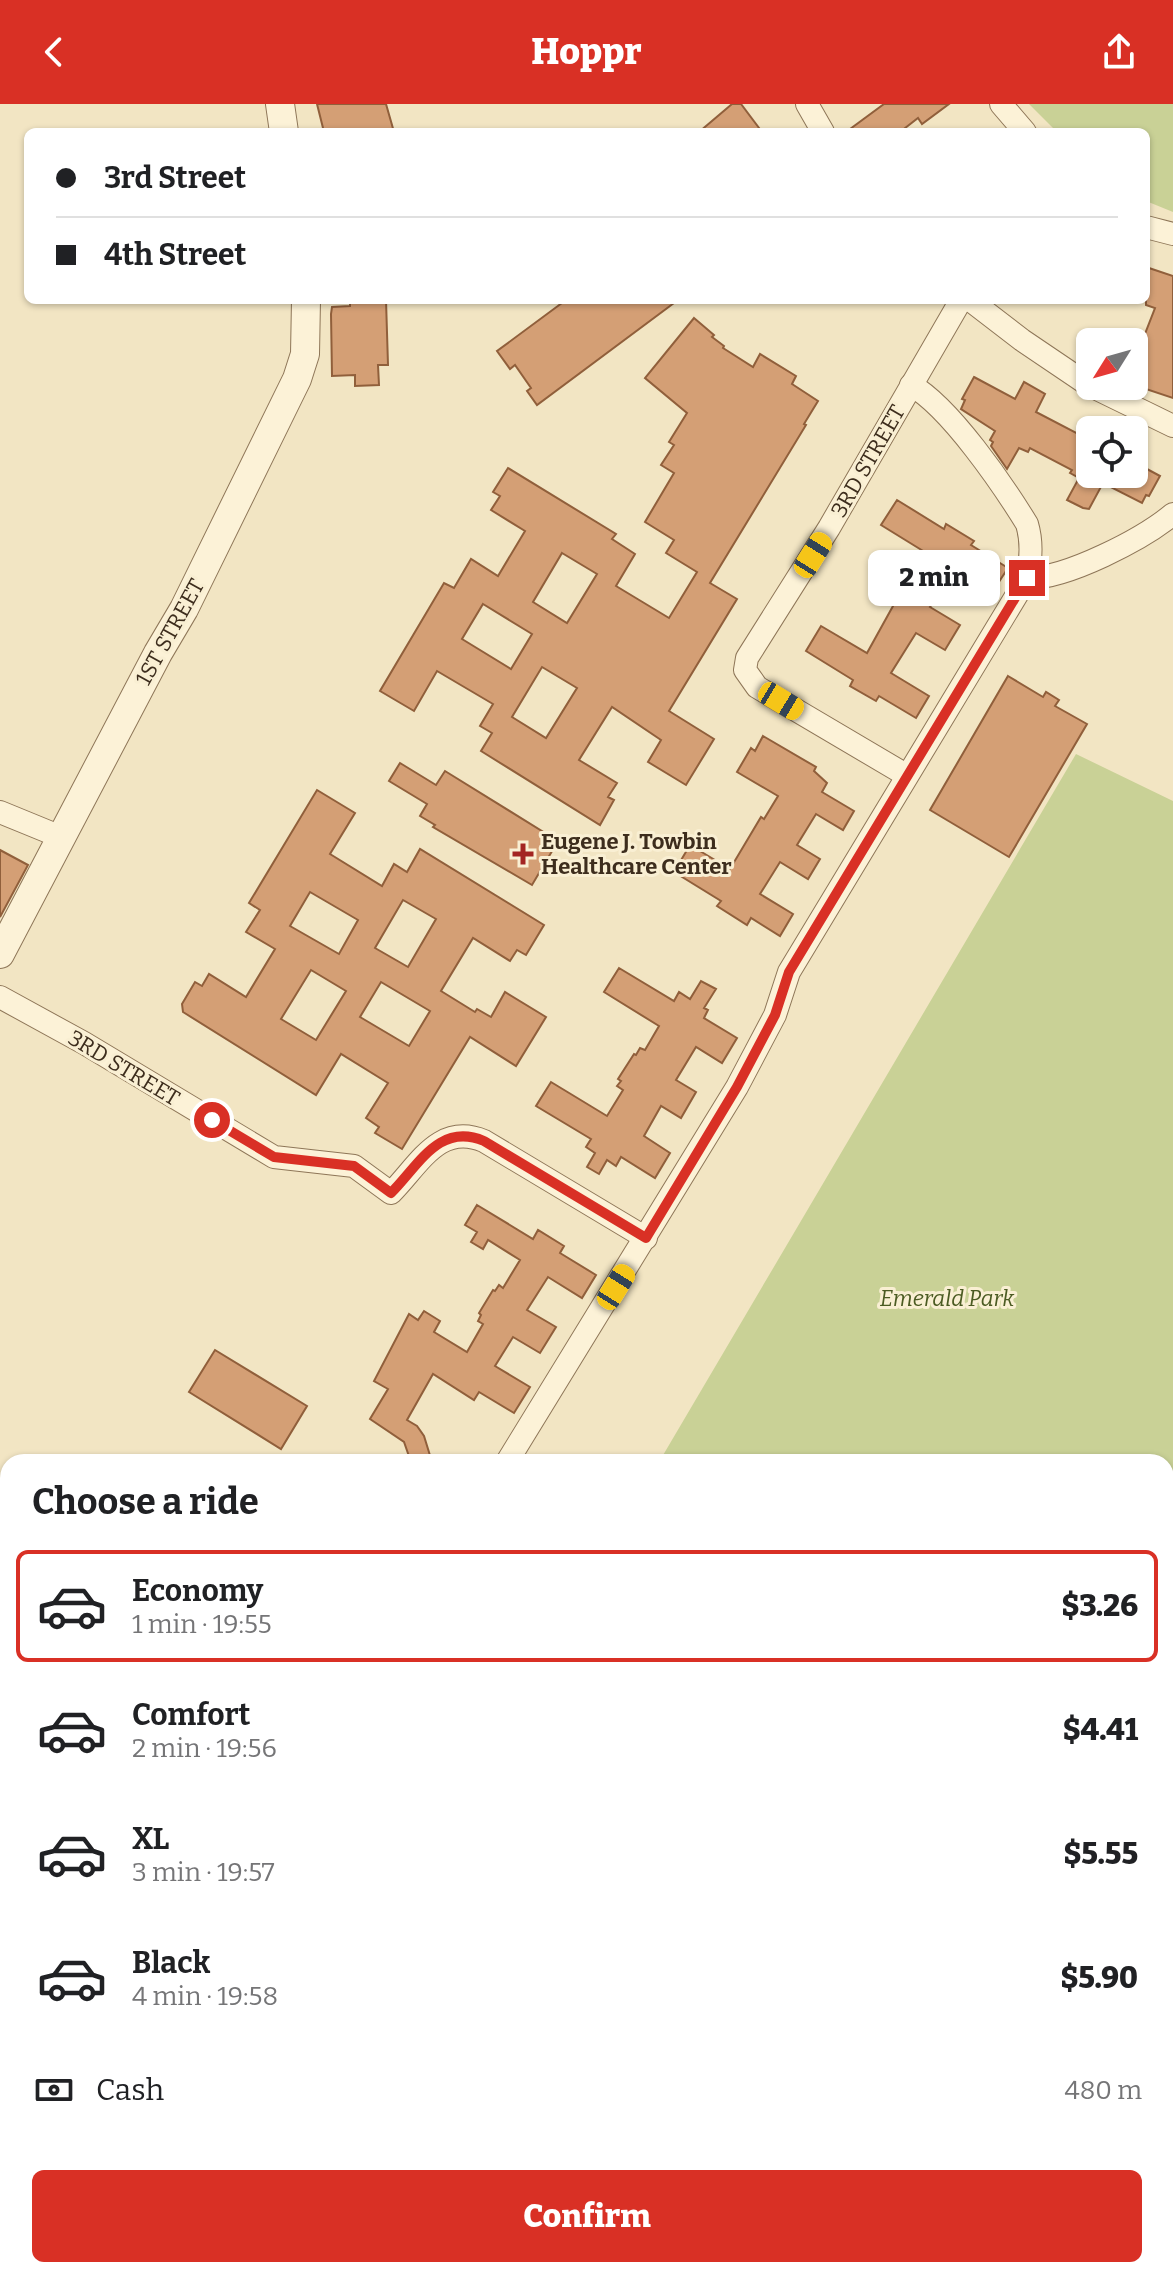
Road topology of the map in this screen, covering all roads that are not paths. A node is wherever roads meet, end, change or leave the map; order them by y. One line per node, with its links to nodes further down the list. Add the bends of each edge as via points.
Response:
1 (280, 104): 4 (street)
2 (807, 104): 5 (street)
3 (1001, 104): 6 (street)
4 (283, 128)
5 (821, 128)
6 (1022, 128)
7 (1150, 228): 8 (street)
8 (1173, 234)
9 (306, 304): 20 (street, 1ST STREET, via 305,354 280,417)
10 (959, 304): 13 (street, 3RD STREET)
11 (975, 304): 12 (street)
12 (1076, 377)
13 (911, 385): 17 (street, via 967,440 1019,512 1029,534); 18 (street, 3RD STREET, via 747,658 745,670 757,687)
14 (1119, 400): 15 (street)
15 (1173, 426)
16 (1173, 514): 17 (street, via 1141,537 1050,576)
17 (1027, 578): 18 (street)
18 (906, 775): 23 (street, via 789,972 775,1015 737,1087)
19 (0, 812): 20 (street)
20 (61, 837): 21 (street, 1ST STREET)
21 (0, 954)
22 (0, 997): 23 (street, 3RD STREET, via 274,1157 354,1166 391,1193 436,1145 467,1134)
23 (646, 1238): 24 (street)
24 (512, 1454)

